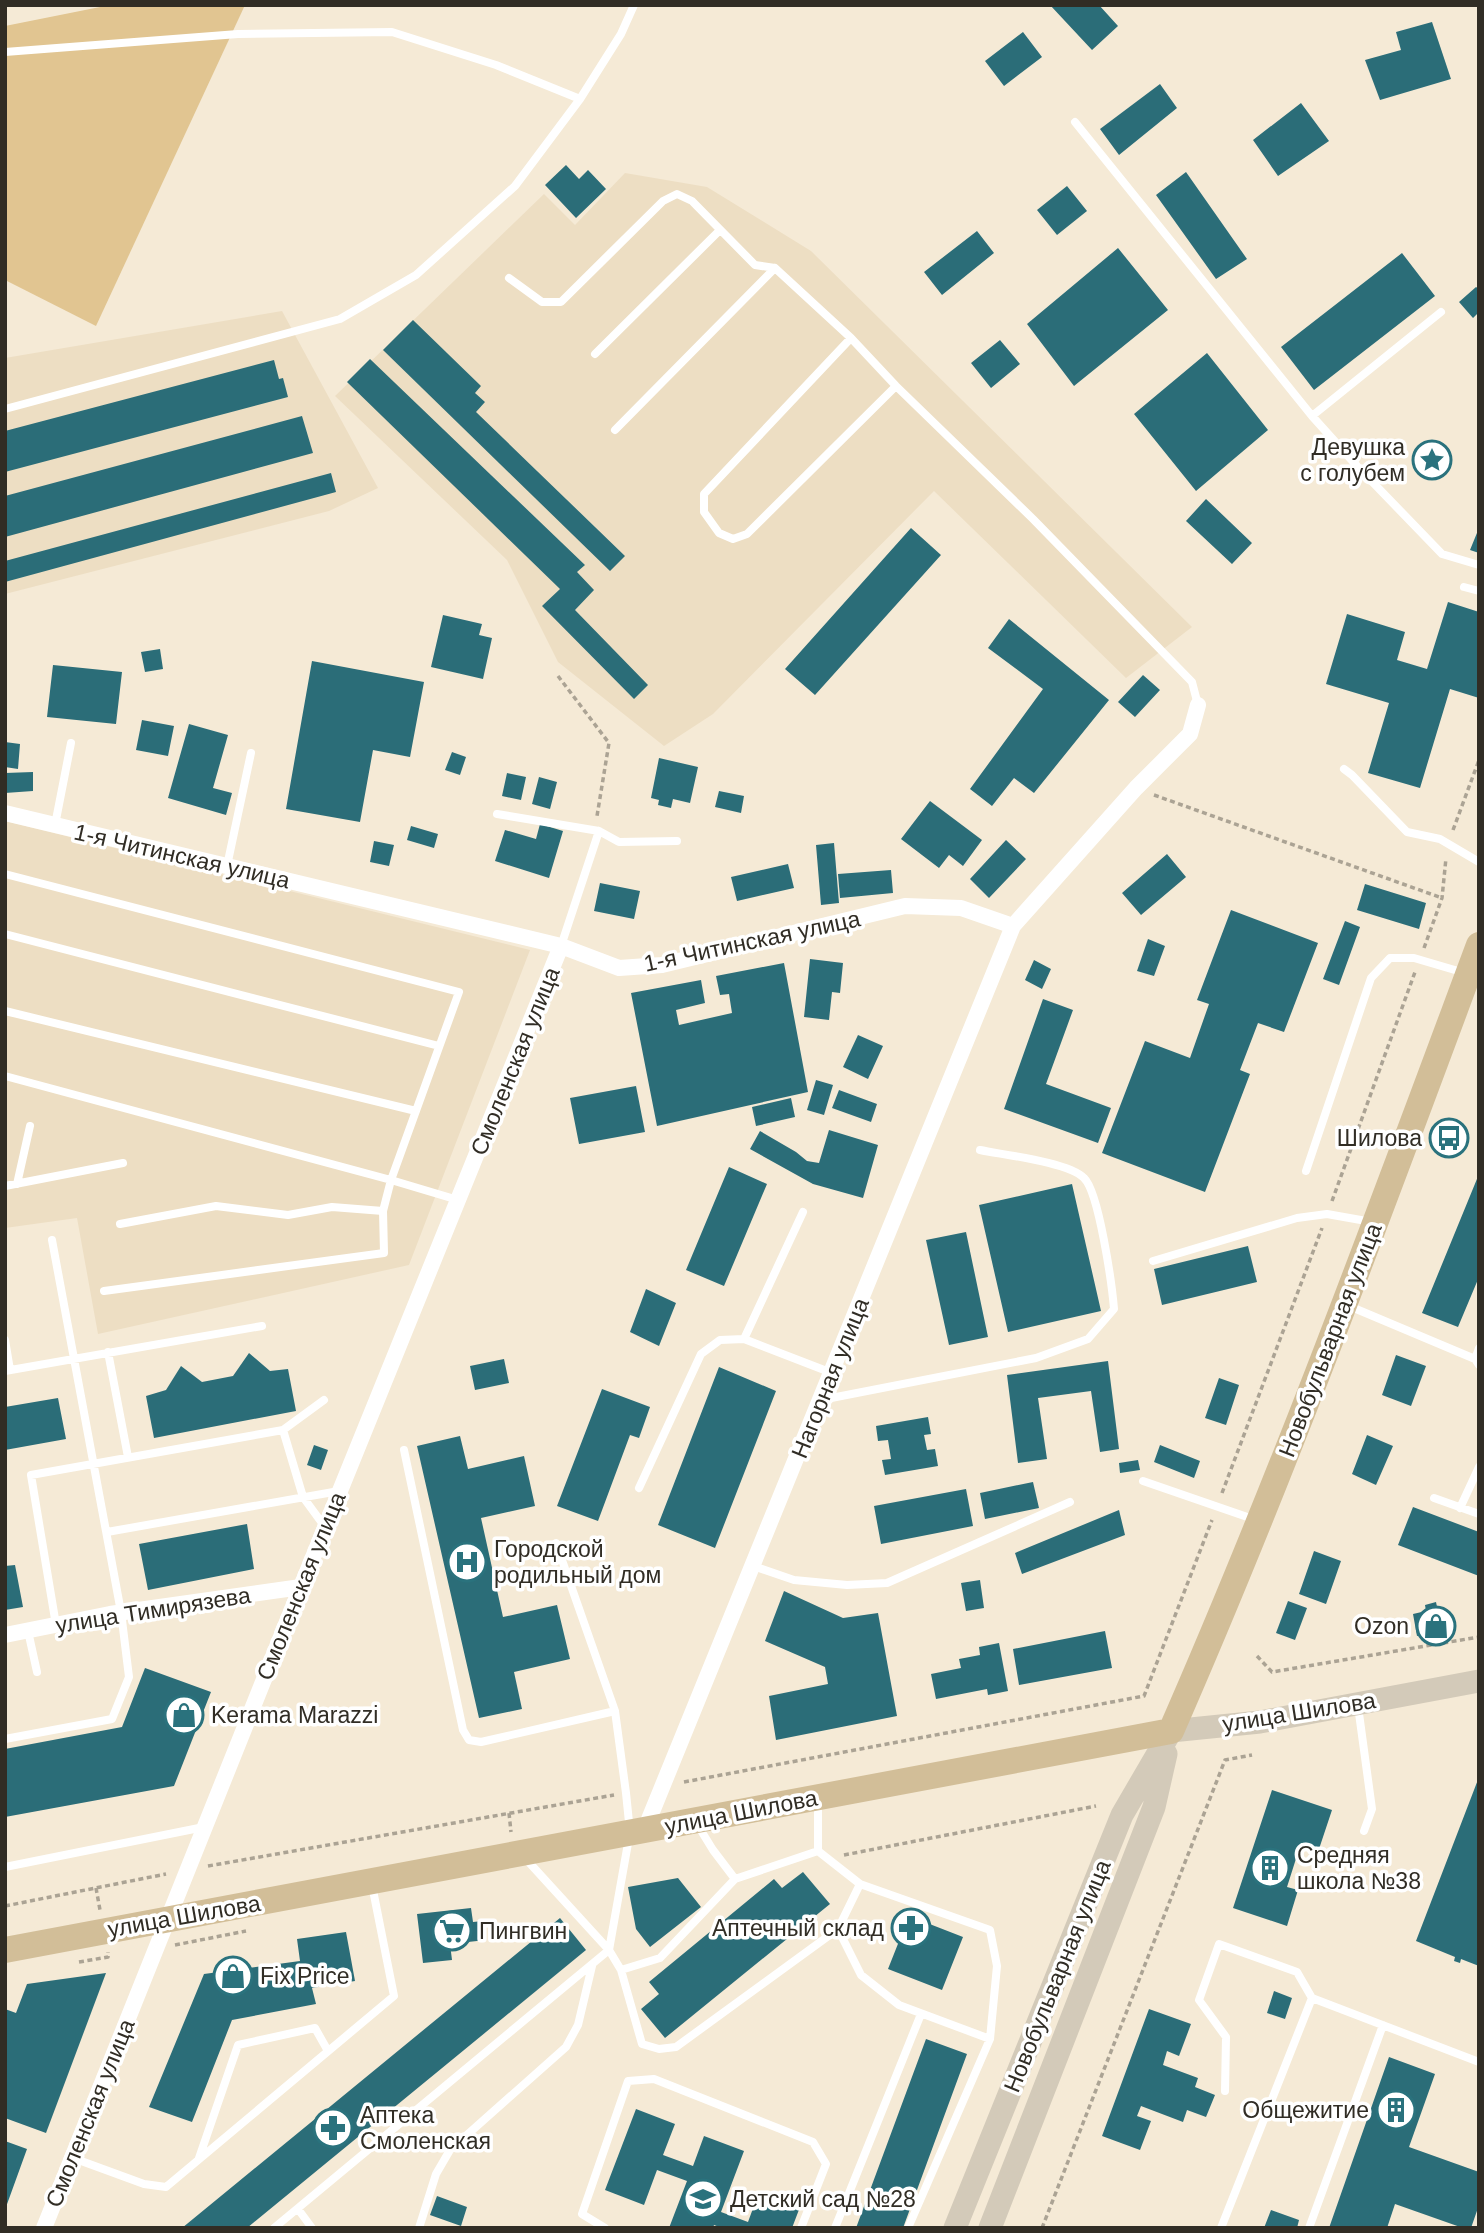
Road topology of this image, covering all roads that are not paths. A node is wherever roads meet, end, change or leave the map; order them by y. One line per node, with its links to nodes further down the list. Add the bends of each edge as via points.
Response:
1 (634, 5): 3 (lane)
2 (5, 52): 3 (lane, via 238,34 392,32 496,65)
3 (580, 99): 12 (lane, via 515,186 416,275 340,318)
4 (1075, 122): 13 (lane)
5 (720, 230): 6 (lane, via 755,265); 7 (lane, via 692,201 677,194 663,201 561,302 542,302); 10 (lane)
6 (775, 268): 9 (lane); 14 (lane)
7 (509, 278)
8 (1441, 312): 13 (lane)
9 (851, 338): 11 (lane); 11 (lane, via 704,494 704,512 719,533 733,539 747,534)
10 (595, 354)
11 (896, 386): 18 (lane, via 1162,649 1192,682)
12 (5, 409)
13 (1312, 416): 15 (lane, via 1442,554)
14 (615, 430)
15 (1479, 565)
16 (1464, 587): 17 (lane)
17 (1479, 592)
18 (1198, 705): 30 (street, via 1190,734)
19 (71, 743): 24 (lane)
20 (251, 753): 28 (lane)
21 (1344, 769): 27 (lane, via 1407,832 1440,839)
22 (5, 813): 24 (street, 1-я Читинская улица)
23 (497, 814): 25 (lane)
24 (55, 825): 28 (street, 1-я Читинская улица)
25 (599, 831): 26 (lane, via 619,842); 33 (lane)
26 (677, 841)
27 (1479, 862)
28 (227, 866): 33 (street, 1-я Читинская улица)
29 (5, 874): 36 (lane, via 458,992)
30 (1013, 926): 33 (street, 1-я Читинская улица, via 961,908 905,906 662,965 619,968); 63 (street, Нагорная улица)
31 (5, 934): 36 (lane)
32 (1479, 945): 34 (main road, Новобульварная улица)
33 (561, 946): 46 (street, Смоленская улица)
34 (1468, 974): 42 (lane, via 1420,960 1390,958 1371,978); 49 (main road, Новобульварная улица)
35 (5, 1011): 38 (lane)
36 (439, 1046): 38 (lane)
37 (5, 1076): 43 (lane)
38 (416, 1111): 43 (lane)
39 (30, 1126): 44 (lane)
40 (980, 1150): 65 (lane, via 1067,1167 1086,1178 1100,1218 1114,1309 1088,1339 1036,1358)
41 (123, 1163): 44 (lane)
42 (1306, 1171)
43 (391, 1180): 46 (lane); 47 (lane)
44 (17, 1184): 45 (lane)
45 (5, 1186)
46 (458, 1200): 73 (street, Смоленская улица)
47 (383, 1211): 50 (lane, via 331,1207 288,1215 216,1206); 53 (lane, via 384,1253)
48 (803, 1212): 56 (lane)
49 (1375, 1223): 52 (lane, via 1327,1214 1297,1218); 54 (main road, Новобульварная улица)
50 (120, 1224)
51 (52, 1240): 60 (lane)
52 (1153, 1261)
53 (104, 1291)
54 (1345, 1304): 61 (lane); 79 (main road, Новобульварная улица)
55 (262, 1326): 59 (lane)
56 (744, 1339): 63 (lane); 72 (lane, via 720,1340 701,1354)
57 (5, 1340): 62 (lane)
58 (1479, 1348): 61 (lane)
59 (108, 1352): 60 (lane); 68 (lane)
60 (74, 1358): 62 (lane); 69 (lane)
61 (1477, 1362)
62 (8, 1371)
63 (832, 1373): 65 (street, Нагорная улица)
64 (324, 1400): 66 (lane)
65 (821, 1400): 83 (street, Нагорная улица)
66 (283, 1430): 68 (lane); 74 (lane)
67 (404, 1450): 92 (lane, via 463,1730 469,1740 481,1742)
68 (128, 1457): 69 (lane)
69 (95, 1464): 81 (lane); 86 (lane, via 31,1475)
70 (1479, 1467): 77 (lane)
71 (1143, 1481): 79 (lane)
72 (639, 1488)
73 (340, 1491): 74 (lane); 80 (street, Смоленская улица)
74 (303, 1497): 80 (lane); 81 (lane)
75 (1434, 1498): 77 (lane)
76 (1070, 1502): 83 (lane, via 887,1583 847,1586 794,1580)
77 (1461, 1508): 78 (lane)
78 (1479, 1514)
79 (1259, 1521): 93 (main road, Новобульварная улица)
80 (325, 1527): 84 (street, Смоленская улица)
81 (107, 1532): 85 (lane)
82 (556, 1543): 92 (lane)
83 (753, 1566): 99 (street, Нагорная улица, via 663,1786)
84 (300, 1587): 85 (street, улица Тимирязева); 97 (street, Смоленская улица)
85 (121, 1612): 86 (street, улица Тимирязева); 94 (lane, via 129,1677 112,1719)
86 (56, 1625): 87 (street, улица Тимирязева)
87 (28, 1631): 88 (street, улица Тимирязева); 89 (lane)
88 (5, 1635)
89 (37, 1672)
90 (1479, 1681): 91 (main road, улица Шилова)
91 (1357, 1703): 93 (main road, улица Шилова, via 1260,1722); 98 (lane, via 1372,1809)
92 (615, 1711): 99 (lane, via 626,1793)
93 (1171, 1731): 95 (main road, улица Шилова); 130 (main road, Новобульварная улица, via 1122,1815); 131 (main road, Новобульварная улица, via 1154,1808)
94 (5, 1740)
95 (818, 1797): 96 (main road, улица Шилова); 100 (lane)
96 (695, 1821): 99 (main road, улица Шилова); 103 (lane)
97 (204, 1827): 102 (lane); 106 (street, Смоленская улица)
98 (1364, 1830)
99 (638, 1831): 101 (main road, улица Шилова); 109 (lane)
100 (818, 1851): 103 (lane); 105 (lane)
101 (520, 1853): 104 (main road, улица Шилова); 109 (lane)
102 (5, 1867)
103 (735, 1879): 111 (lane, via 660,1958)
104 (372, 1881): 106 (main road, улица Шилова); 116 (lane, via 394,1996)
105 (860, 1884): 107 (lane); 115 (lane, via 990,1930 997,1966)
106 (168, 1919): 108 (main road, улица Шилова); 119 (street, Смоленская улица)
107 (838, 1929): 111 (lane, via 676,2047 642,2044); 113 (lane, via 860,1975 899,2005)
108 (5, 1950)
109 (609, 1950): 110 (lane); 111 (lane)
110 (592, 1966): 121 (lane); 125 (lane, via 578,2025 566,2047 450,2150 436,2174)
111 (621, 1970)
112 (1312, 1998): 114 (lane); 118 (lane, via 1297,1972 1219,1944 1199,2000 1226,2037); 132 (lane)
113 (921, 2014): 115 (lane); 128 (lane)
114 (1383, 2025): 117 (lane); 133 (lane)
115 (990, 2039): 129 (lane)
116 (328, 2051): 120 (lane); 120 (lane, via 315,2028 238,2045)
117 (1479, 2062)
118 (1225, 2091)
119 (73, 2158): 120 (lane, via 144,2184 166,2187); 122 (street, Смоленская улица)
120 (198, 2161)
121 (298, 2209): 123 (lane); 124 (lane)
122 (44, 2228)
123 (274, 2228)
124 (312, 2228)
125 (419, 2228)
126 (605, 2228): 127 (lane, via 582,2214 628,2081 654,2079 813,2142 826,2164)
127 (802, 2228)
128 (835, 2228)
129 (908, 2228)
130 (955, 2228)
131 (990, 2228)
132 (1221, 2228)
133 (1309, 2228)

